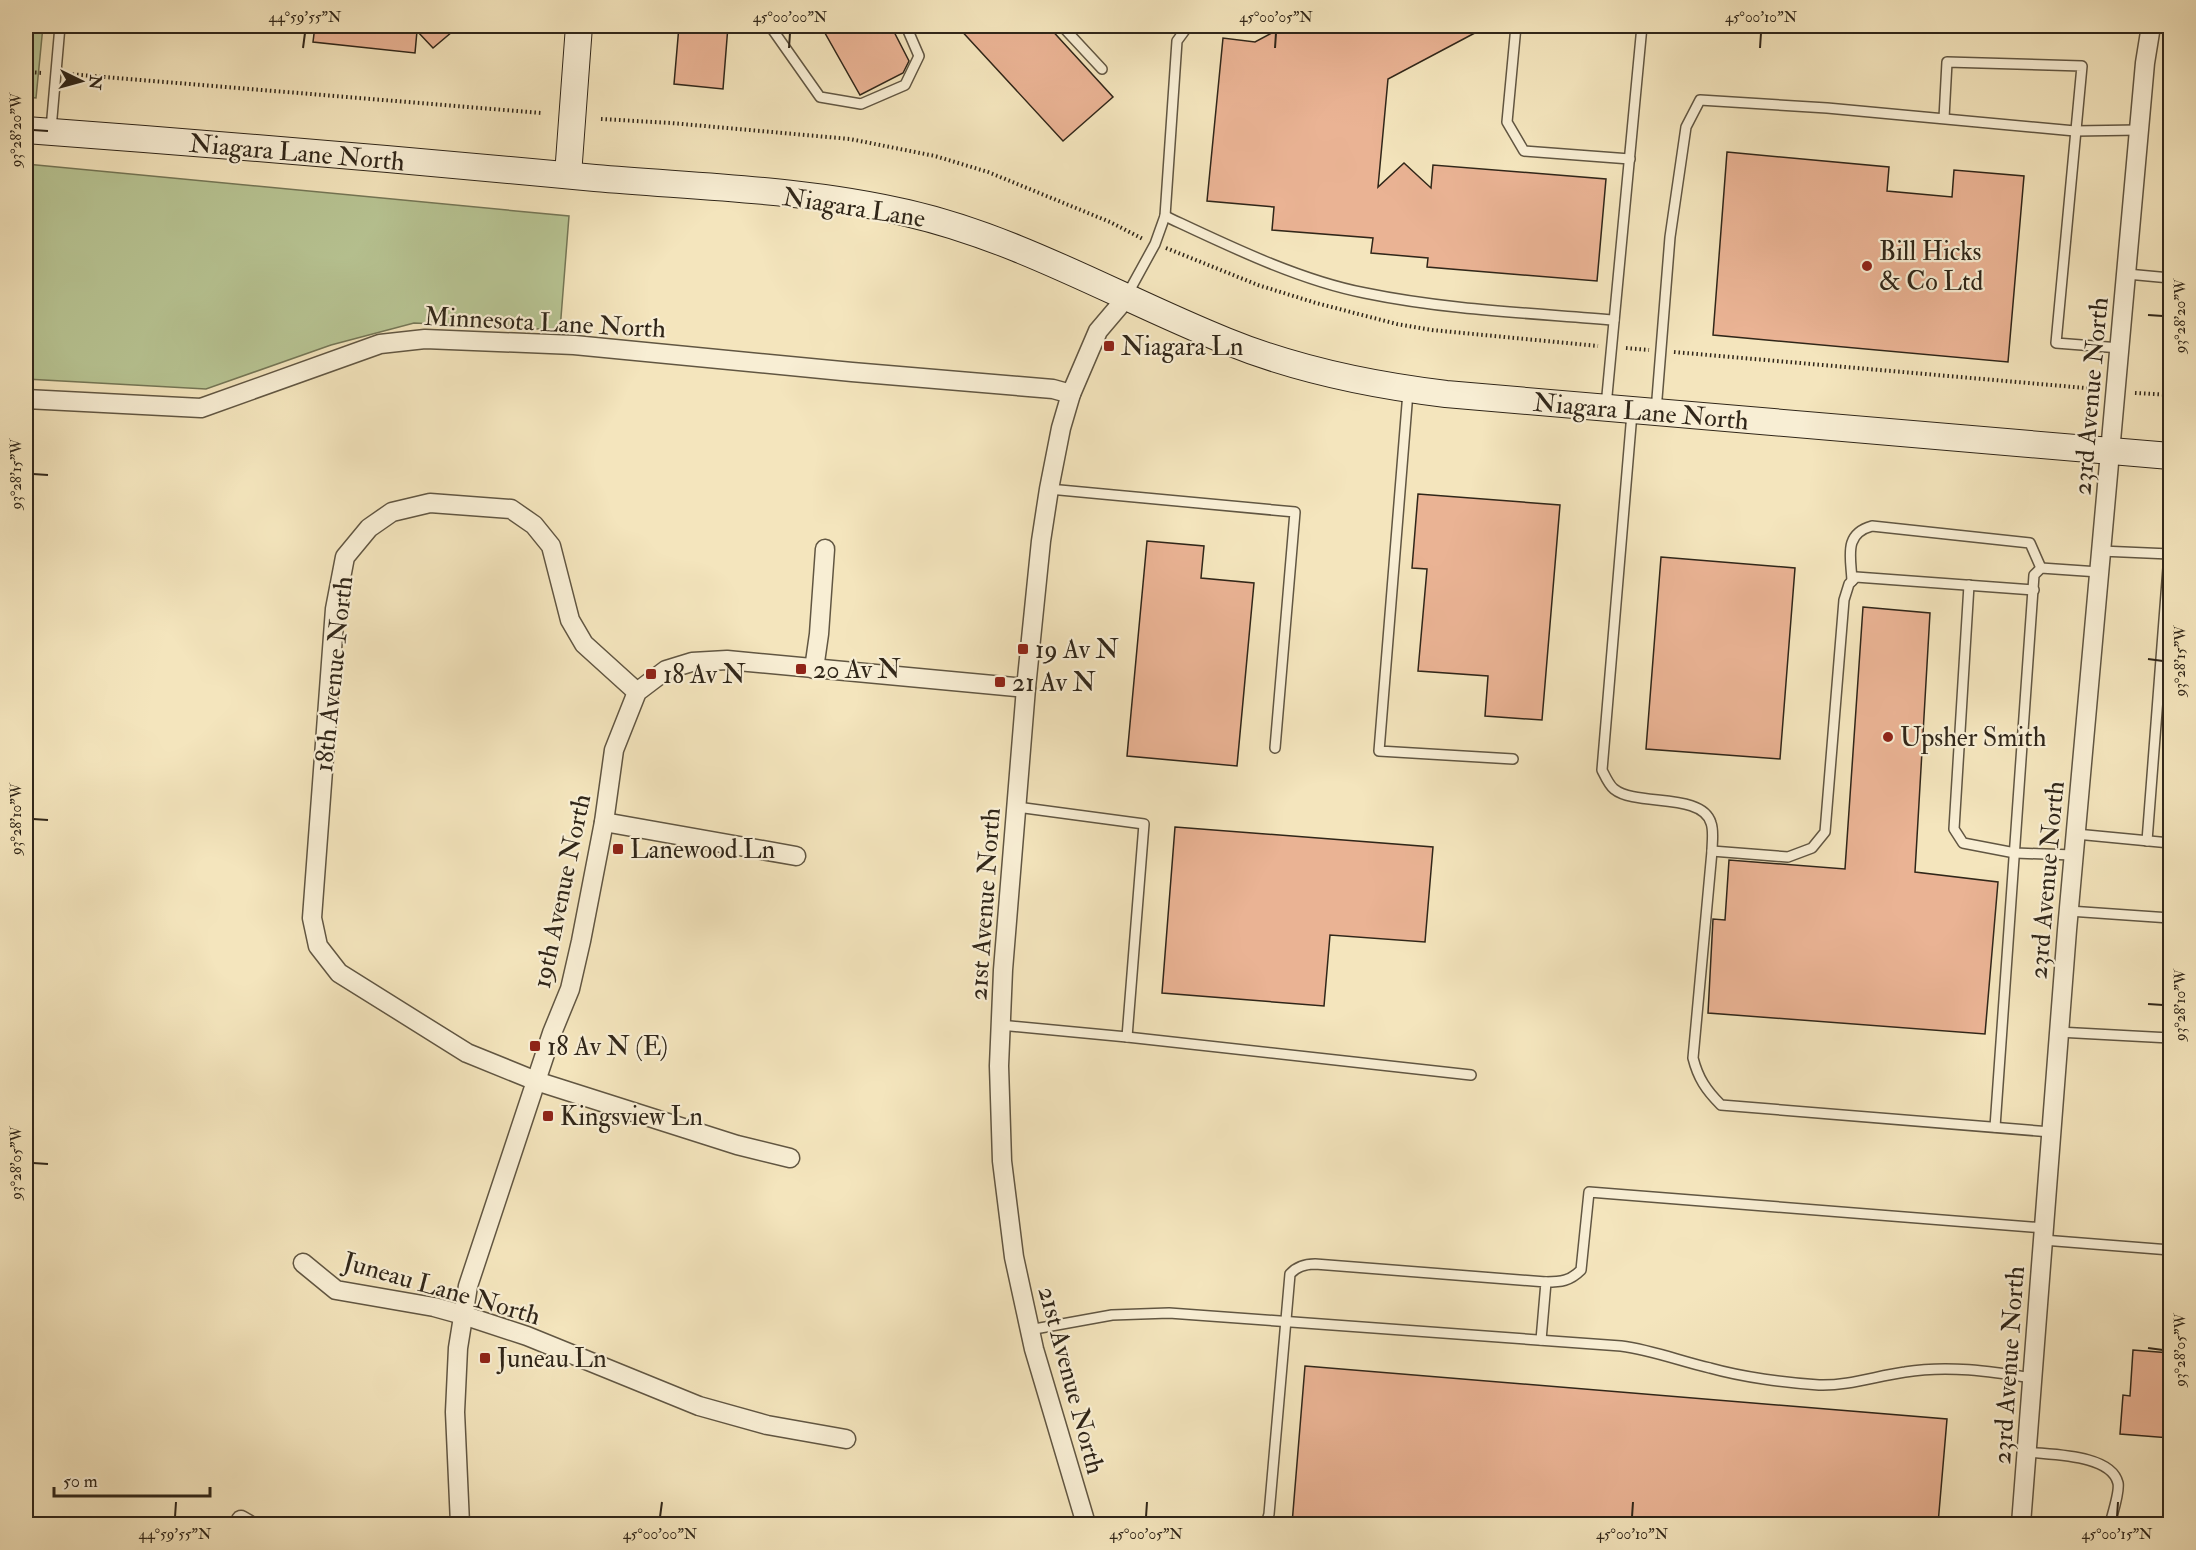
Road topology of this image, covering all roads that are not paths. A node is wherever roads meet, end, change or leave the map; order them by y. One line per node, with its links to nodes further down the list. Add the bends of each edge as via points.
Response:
1 (60, 26): 14 (lane, via 55,73)
2 (579, 26): 16 (street)
3 (770, 26): 4 (lane, via 820,97 861,104 905,85 919,56)
4 (906, 26)
5 (1062, 26): 10 (lane)
6 (1188, 26): 17 (lane, via 1177,41)
7 (1516, 26): 15 (lane, via 1507,122 1524,151)
8 (1642, 26): 15 (lane)
9 (2151, 26): 13 (street, 23rd Avenue North)
10 (1101, 69)
11 (1944, 118): 12 (lane); 12 (lane, via 1947,62 2082,66); 27 (lane, via 1700,100 1686,127)
12 (2075, 130): 13 (lane); 22 (lane, via 2056,343)
13 (2139, 130): 18 (street, 23rd Avenue North)
14 (38, 131): 16 (street, Niagara Lane North)
15 (1630, 159): 21 (lane)
16 (568, 175): 20 (street, Niagara Lane, via 802,196 906,212 989,236)
17 (1165, 216): 20 (lane, via 1155,244); 21 (lane, via 1235,249 1363,293 1432,304)
18 (2127, 274): 19 (lane); 22 (street, 23rd Avenue North)
19 (2170, 278)
20 (1126, 297): 23 (street, Niagara Lane North, via 1258,353 1351,380); 24 (street, 21st Avenue North, via 1098,331)
21 (1614, 320): 26 (lane)
22 (2120, 348): 28 (street, 23rd Avenue North)
23 (1408, 389): 26 (street, Niagara Lane North); 43 (lane, via 1379,752)
24 (1071, 394): 25 (street, Minnesota Lane North, via 1053,389 574,345 425,339 380,344 201,408); 30 (street, 21st Avenue North)
25 (26, 399)
26 (1606, 408): 27 (street, Niagara Lane North)
27 (1644, 411): 28 (street, Niagara Lane North); 49 (lane, via 1602,770 1613,789 1625,795 1693,806 1706,812 1712,823)
28 (2111, 451): 29 (street, Niagara Lane North); 32 (street, 23rd Avenue North)
29 (2170, 456)
30 (1049, 489): 40 (street, 21st Avenue North); 42 (lane, via 1295,512)
31 (825, 549): 39 (street)
32 (2102, 551): 33 (lane); 35 (street, 23rd Avenue North)
33 (2170, 555): 47 (lane)
34 (2041, 568): 35 (lane); 36 (lane, via 2030,543 1872,526 1859,530 1851,541); 38 (lane, via 2034,575)
35 (2099, 572): 46 (street, 23rd Avenue North)
36 (1852, 581): 37 (lane, via 1856,577); 49 (lane, via 1844,600 1824,832 1812,848 1788,857)
37 (1970, 585): 38 (lane); 50 (lane, via 1954,829 1963,843)
38 (2034, 590): 50 (lane)
39 (814, 669): 40 (street); 41 (street, via 727,660 692,662 666,670)
40 (1026, 688): 44 (street, 21st Avenue North)
41 (637, 692): 45 (street, 19th Avenue North, via 614,750); 60 (street, 18th Avenue North, via 584,644 570,620 551,546 534,525 511,509 430,503 392,512 369,528 345,557 335,609 312,918 318,946 348,980 466,1053)
42 (1275, 748)
43 (1513, 759)
44 (1017, 807): 55 (street, 21st Avenue North); 57 (lane, via 1144,825)
45 (604, 822): 52 (street); 60 (street, 19th Avenue North, via 570,989)
46 (2076, 834): 47 (lane); 51 (street, 23rd Avenue North)
47 (2147, 841): 48 (lane)
48 (2170, 843)
49 (1712, 851): 61 (lane, via 1693,1058 1697,1075 1720,1105)
50 (2015, 853): 51 (lane); 61 (lane)
51 (2073, 855): 53 (street, 23rd Avenue North)
52 (796, 856)
53 (2069, 911): 54 (lane); 56 (street, 23rd Avenue North)
54 (2170, 918)
55 (1000, 1025): 57 (lane); 70 (street, 21st Avenue North, via 1002,1161 1014,1257)
56 (2058, 1032): 58 (lane); 62 (street, 23rd Avenue North)
57 (1127, 1036): 59 (lane)
58 (2170, 1038)
59 (1471, 1075)
60 (536, 1081): 63 (street, 18th Avenue North); 68 (street, 19th Avenue North, via 468,1286)
61 (1995, 1127): 62 (lane)
62 (2051, 1132): 64 (street, 23rd Avenue North)
63 (790, 1158)
64 (2043, 1234): 65 (lane); 67 (lane, via 1589,1192 1581,1270 1562,1282); 72 (street, 23rd Avenue North)
65 (2170, 1250)
66 (303, 1263): 68 (street, Juneau Lane North, via 336,1290 434,1306)
67 (1546, 1282): 69 (lane, via 1305,1264 1290,1274); 71 (lane)
68 (463, 1315): 73 (street, Juneau Lane North, via 527,1336 699,1406 767,1425); 75 (street, 19th Avenue North, via 455,1412)
69 (1284, 1322): 70 (lane, via 1143,1313); 71 (lane); 77 (lane)
70 (1029, 1330): 76 (street, 21st Avenue North)
71 (1541, 1340): 72 (lane, via 1645,1350 1710,1369 1815,1384 1834,1385 1937,1369)
72 (2032, 1378): 74 (street, 23rd Avenue North)
73 (846, 1439)
74 (2027, 1452): 78 (street, 23rd Avenue North); 79 (lane, via 2096,1461 2109,1468 2118,1484)
75 (460, 1524)
76 (1086, 1524)
77 (1266, 1524)
78 (2021, 1524)
79 (2110, 1524)

